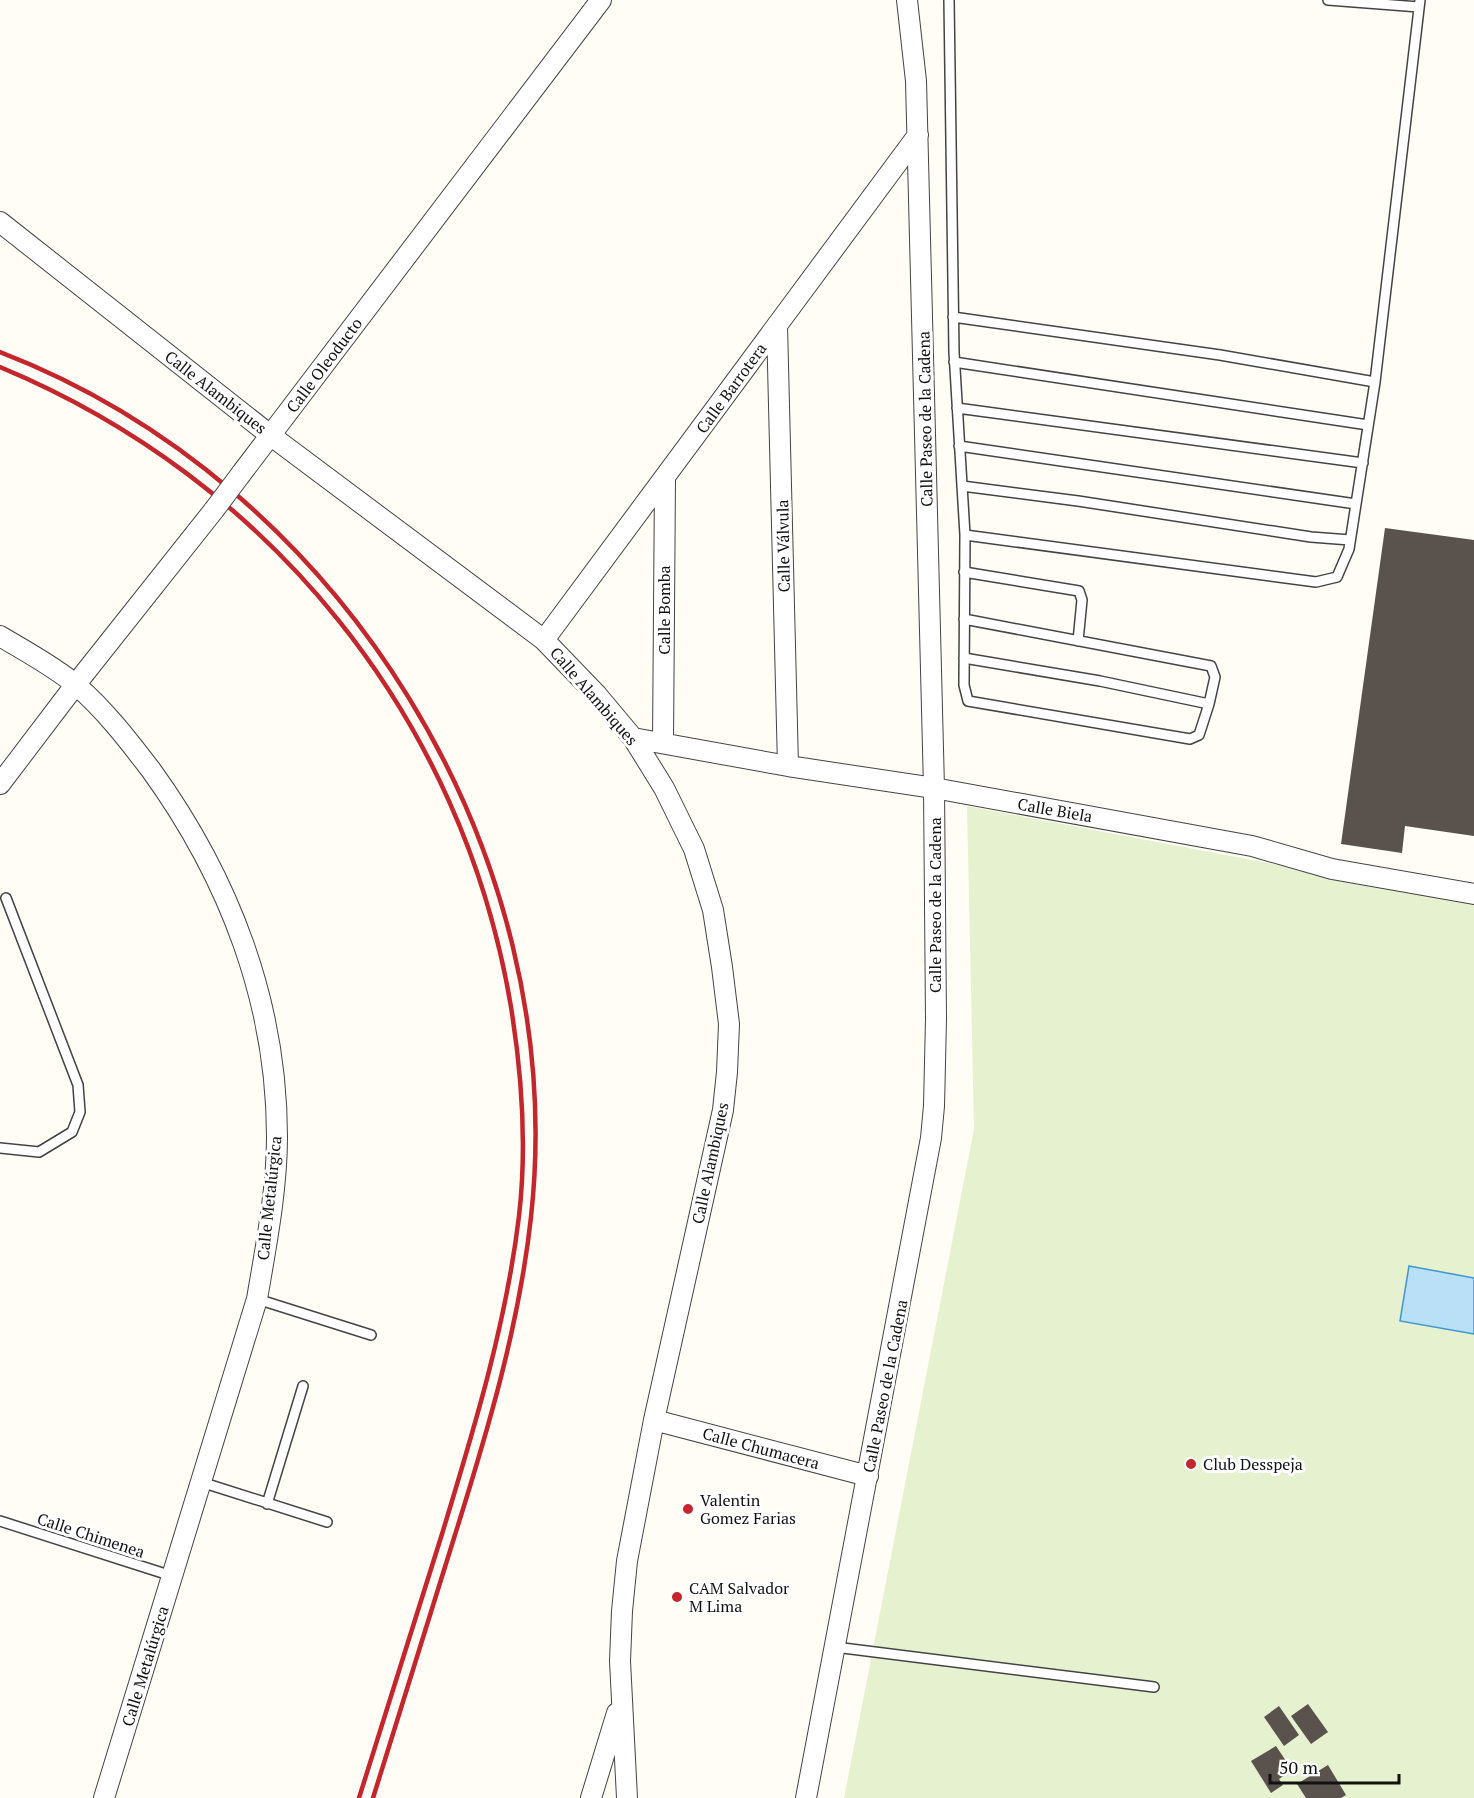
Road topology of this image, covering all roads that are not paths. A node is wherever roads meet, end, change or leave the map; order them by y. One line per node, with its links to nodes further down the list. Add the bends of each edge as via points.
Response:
1 (601, 0): 14 (street, Calle Oleoducto)
2 (907, 0): 6 (street, Calle Paseo de la Cadena)
3 (949, 0): 8 (lane)
4 (1328, 0): 5 (lane)
5 (1420, 4): 11 (lane)
6 (918, 135): 9 (street, Calle Barrotera); 34 (street, Calle Paseo de la Cadena)
7 (0, 222): 14 (street, Calle Alambiques)
8 (953, 317): 10 (lane); 11 (lane, via 1220,355)
9 (777, 325): 17 (street, Calle Barrotera); 32 (street, Calle Válvula)
10 (954, 362): 12 (lane); 13 (lane)
11 (1375, 382): 13 (lane)
12 (957, 408): 15 (lane); 16 (lane)
13 (1368, 425): 16 (lane)
14 (270, 435): 25 (street, Calle Alambiques); 28 (street, Calle Oleoducto, bridge)
15 (959, 446): 18 (lane); 19 (lane)
16 (1362, 463): 19 (lane)
17 (664, 478): 25 (street, Calle Barrotera); 31 (street, Calle Bomba)
18 (962, 486): 20 (lane); 21 (lane)
19 (1356, 504): 21 (lane)
20 (965, 535): 21 (lane, via 1316,582 1337,577); 22 (lane)
21 (1350, 540)
22 (964, 572): 23 (lane); 26 (lane, via 1079,591 1082,600)
23 (964, 619): 26 (lane); 27 (lane)
24 (0, 636): 28 (street, Calle Metalúrgica)
25 (544, 640): 30 (street, Calle Alambiques)
26 (1078, 640): 29 (lane, via 1210,666 1215,676)
27 (964, 658): 29 (lane); 29 (lane, via 968,701 1190,739 1199,735)
28 (76, 684): 33 (street, Calle Oleoducto); 38 (street, Calle Metalúrgica, via 122,731 204,852 235,918 260,991 273,1067 277,1138 270,1219)
29 (1209, 704)
30 (633, 738): 31 (street, Calle Biela); 41 (street, Calle Alambiques, via 664,788 694,849 713,910 729,1024 723,1110)
31 (663, 743): 32 (street, Calle Biela)
32 (788, 766): 34 (street, Calle Biela)
33 (0, 784)
34 (934, 788): 35 (street, Calle Biela, via 1251,846 1332,868); 42 (street, Calle Paseo de la Cadena, via 936,1019 931,1138)
35 (1474, 894)
36 (6, 898): 37 (lane, via 78,1085 80,1112 72,1132 39,1152)
37 (0, 1148)
38 (256, 1299): 39 (lane); 43 (street, Calle Metalúrgica)
39 (371, 1335)
40 (303, 1386): 44 (lane)
41 (654, 1420): 42 (street, Calle Chumacera); 50 (street, Calle Alambiques, via 627,1561 621,1621)
42 (868, 1476): 48 (street, Calle Paseo de la Cadena)
43 (201, 1482): 44 (lane); 47 (street, Calle Metalúrgica)
44 (267, 1504): 46 (lane)
45 (0, 1521): 47 (lane, Calle Chimenea)
46 (327, 1522)
47 (172, 1576): 51 (street, Calle Metalúrgica)
48 (835, 1647): 49 (lane); 54 (street, Calle Paseo de la Cadena)
49 (1154, 1687)
50 (622, 1699): 52 (street); 53 (street, Calle Alambiques)
51 (104, 1798)
52 (591, 1798)
53 (627, 1798)
54 (806, 1798)

